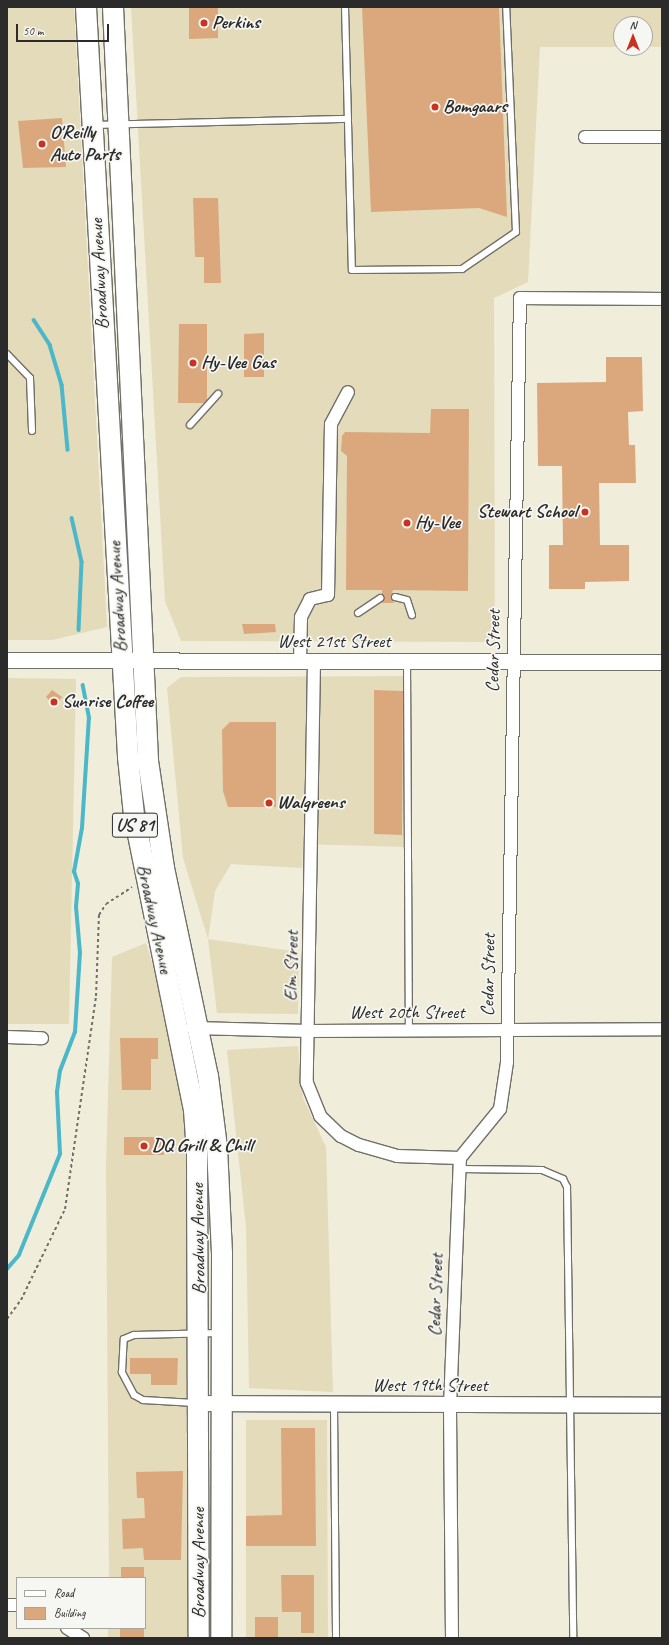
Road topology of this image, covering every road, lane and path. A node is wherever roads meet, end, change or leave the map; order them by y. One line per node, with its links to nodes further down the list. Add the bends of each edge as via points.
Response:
1 (86, 7): 7 (highway, Broadway Avenue / US 81)
2 (113, 7): 6 (highway, Broadway Avenue / US 81)
3 (346, 7): 5 (lane)
4 (506, 7): 5 (lane, via 516,232 462,269 352,270)
5 (348, 119): 6 (lane)
6 (118, 124): 7 (lane); 22 (highway, Broadway Avenue / US 81)
7 (92, 125): 21 (highway, Broadway Avenue / US 81)
8 (662, 136): 9 (street)
9 (584, 137)
10 (662, 299): 25 (street, Cedar Street, via 520,298)
11 (7, 354): 15 (lane, via 30,378)
12 (348, 392): 23 (street, Elm Street, via 331,424 328,595 319,597 310,613)
13 (218, 394): 14 (lane)
14 (190, 425)
15 (32, 431)
16 (395, 597): 19 (lane, via 407,600)
17 (380, 598): 18 (lane)
18 (358, 613)
19 (412, 615)
20 (7, 660): 21 (street, West 21st Street)
21 (122, 661): 22 (street, West 21st Street); 27 (highway, Broadway Avenue / US 81, via 134,815)
22 (143, 661): 23 (street, West 21st Street); 29 (highway, Broadway Avenue / US 81, via 148,762 155,811)
23 (307, 662): 24 (street, West 21st Street); 32 (street, Elm Street)
24 (407, 662): 25 (street, West 21st Street); 33 (lane)
25 (512, 662): 26 (street, West 21st Street); 30 (street, Cedar Street)
26 (662, 662)
27 (144, 875): 28 (highway, Broadway Avenue / US 81); 37 (path, via 106,904 99,915 96,996 65,1209 21,1300)
28 (177, 1027): 29 (street, West 20th Street); 39 (highway, Broadway Avenue / US 81, via 194,1110 197,1153)
29 (198, 1028): 32 (street, West 20th Street); 38 (highway, Broadway Avenue / US 81, via 217,1147)
30 (506, 1030): 31 (street, West 20th Street); 33 (street, West 20th Street); 36 (street, Cedar Street, via 507,1062 500,1109)
31 (662, 1030)
32 (309, 1031): 33 (street, West 20th Street); 36 (street, Elm Street, via 307,1084 313,1105 330,1127 359,1145 386,1154)
33 (409, 1031)
34 (7, 1037): 35 (street)
35 (42, 1038)
36 (460, 1163): 44 (street, Cedar Street); 45 (lane, via 542,1170 564,1179 567,1187)
37 (7, 1319)
38 (222, 1333): 39 (lane); 41 (highway, Broadway Avenue / US 81)
39 (199, 1334): 40 (highway, Broadway Avenue / US 81); 40 (lane, via 134,1335 124,1339 122,1372 129,1390 143,1400)
40 (199, 1403): 41 (street, West 19th Street); 48 (highway, Broadway Avenue / US 81)
41 (223, 1403): 43 (street, West 19th Street); 49 (highway, Broadway Avenue / US 81)
42 (662, 1405): 45 (street, West 19th Street)
43 (334, 1406): 44 (street, West 19th Street); 50 (lane)
44 (450, 1406): 45 (street, West 19th Street); 51 (street, Cedar Street)
45 (570, 1406): 52 (lane)
46 (69, 1629): 47 (street)
47 (83, 1638)
48 (199, 1638)
49 (222, 1638)
50 (336, 1638)
51 (452, 1638)
52 (573, 1638)

